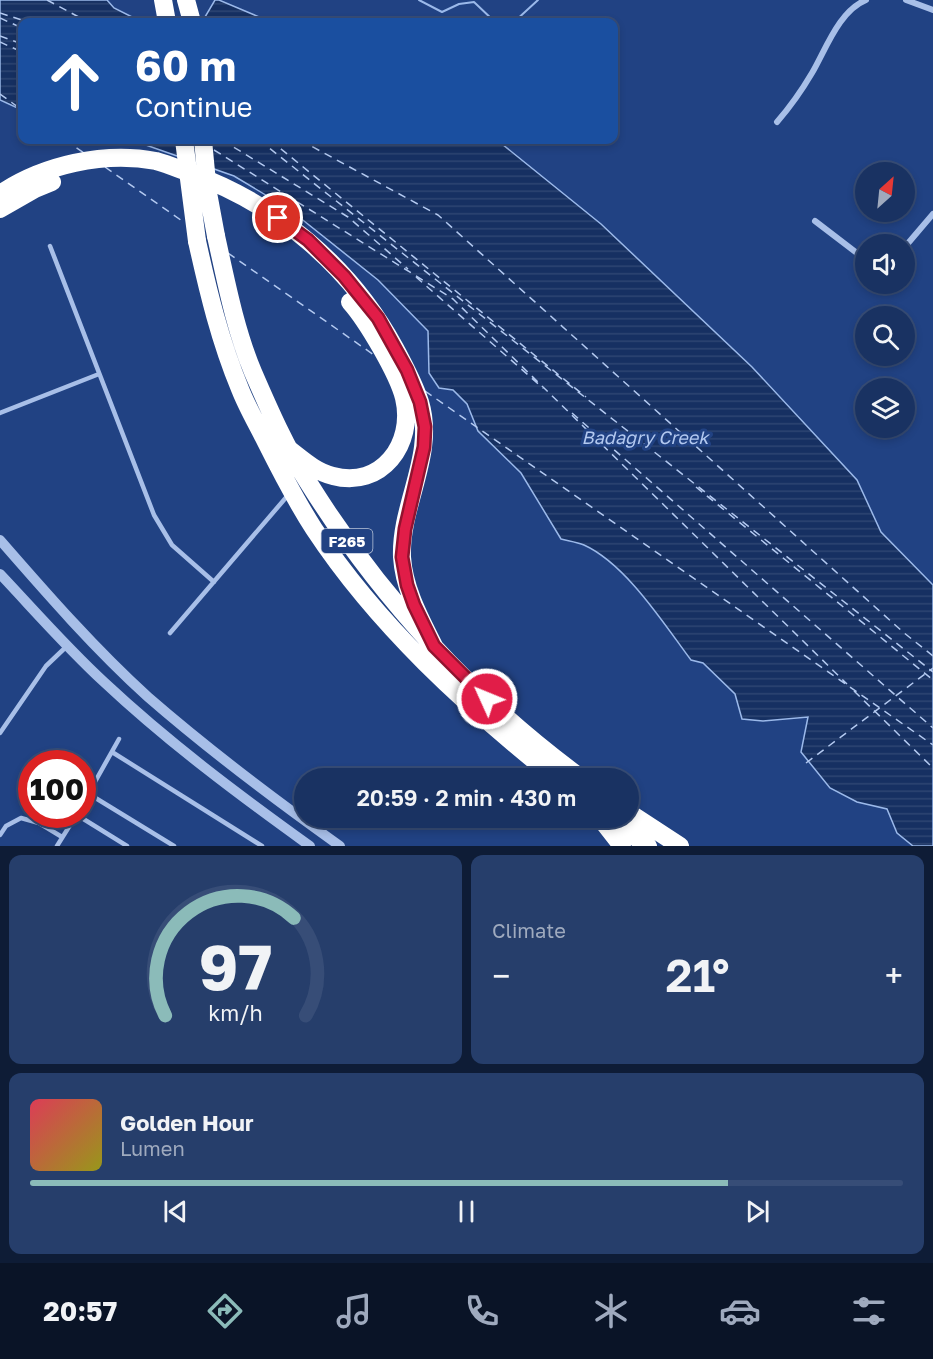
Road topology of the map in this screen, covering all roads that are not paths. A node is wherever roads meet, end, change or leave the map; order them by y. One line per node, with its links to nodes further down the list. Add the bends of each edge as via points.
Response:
1 (164, 0): 6 (highway)
2 (186, 0): 7 (highway)
3 (866, 0): 8 (street, via 843,19)
4 (906, 0): 5 (street)
5 (933, 10)
6 (166, 18)
7 (191, 18)
8 (777, 123)
9 (185, 144): 21 (highway, F265, bridge, via 197,241 222,342 240,391)
10 (203, 144): 20 (highway, F265, bridge, via 208,193 233,308 246,353)
11 (0, 194): 27 (highway, via 50,169 86,161 156,161 221,184 264,207 308,240 344,276 378,318 420,402 424,447 402,557 414,605)
12 (0, 209): 20 (highway, via 61,178 129,171 171,179 225,199 293,243 360,313 404,398 406,419 405,437 385,466 355,479 319,472)
13 (933, 214): 15 (street)
14 (815, 221): 17 (street)
15 (915, 235)
16 (50, 246): 18 (lane)
17 (855, 252)
18 (99, 374): 19 (lane); 24 (lane, via 154,515 172,545)
19 (0, 413)
20 (290, 450): 27 (highway, F265, via 345,538)
21 (291, 491): 24 (lane); 31 (highway, F265, via 347,573 415,653 481,716)
22 (0, 540): 47 (street, via 147,696 228,763)
23 (0, 574): 26 (street)
24 (214, 582): 25 (lane)
25 (170, 633)
26 (67, 646): 28 (lane, via 46,666); 46 (street, via 165,736)
27 (434, 646): 32 (highway, F265, via 474,687)
28 (0, 733)
29 (119, 739): 30 (lane)
30 (112, 752): 33 (lane); 45 (lane)
31 (544, 768)
32 (569, 768)
33 (96, 781)
34 (96, 798): 44 (lane)
35 (639, 819): 50 (highway)
36 (96, 827): 43 (lane)
37 (68, 828): 41 (lane)
38 (607, 828): 48 (highway)
39 (622, 828): 49 (highway)
40 (0, 835): 41 (lane, via 6,826 21,818 39,823)
41 (62, 837): 42 (lane)
42 (57, 846)
43 (128, 846)
44 (174, 846)
45 (262, 846)
46 (310, 846)
47 (340, 846)
48 (622, 846)
49 (648, 846)
50 (680, 846)

